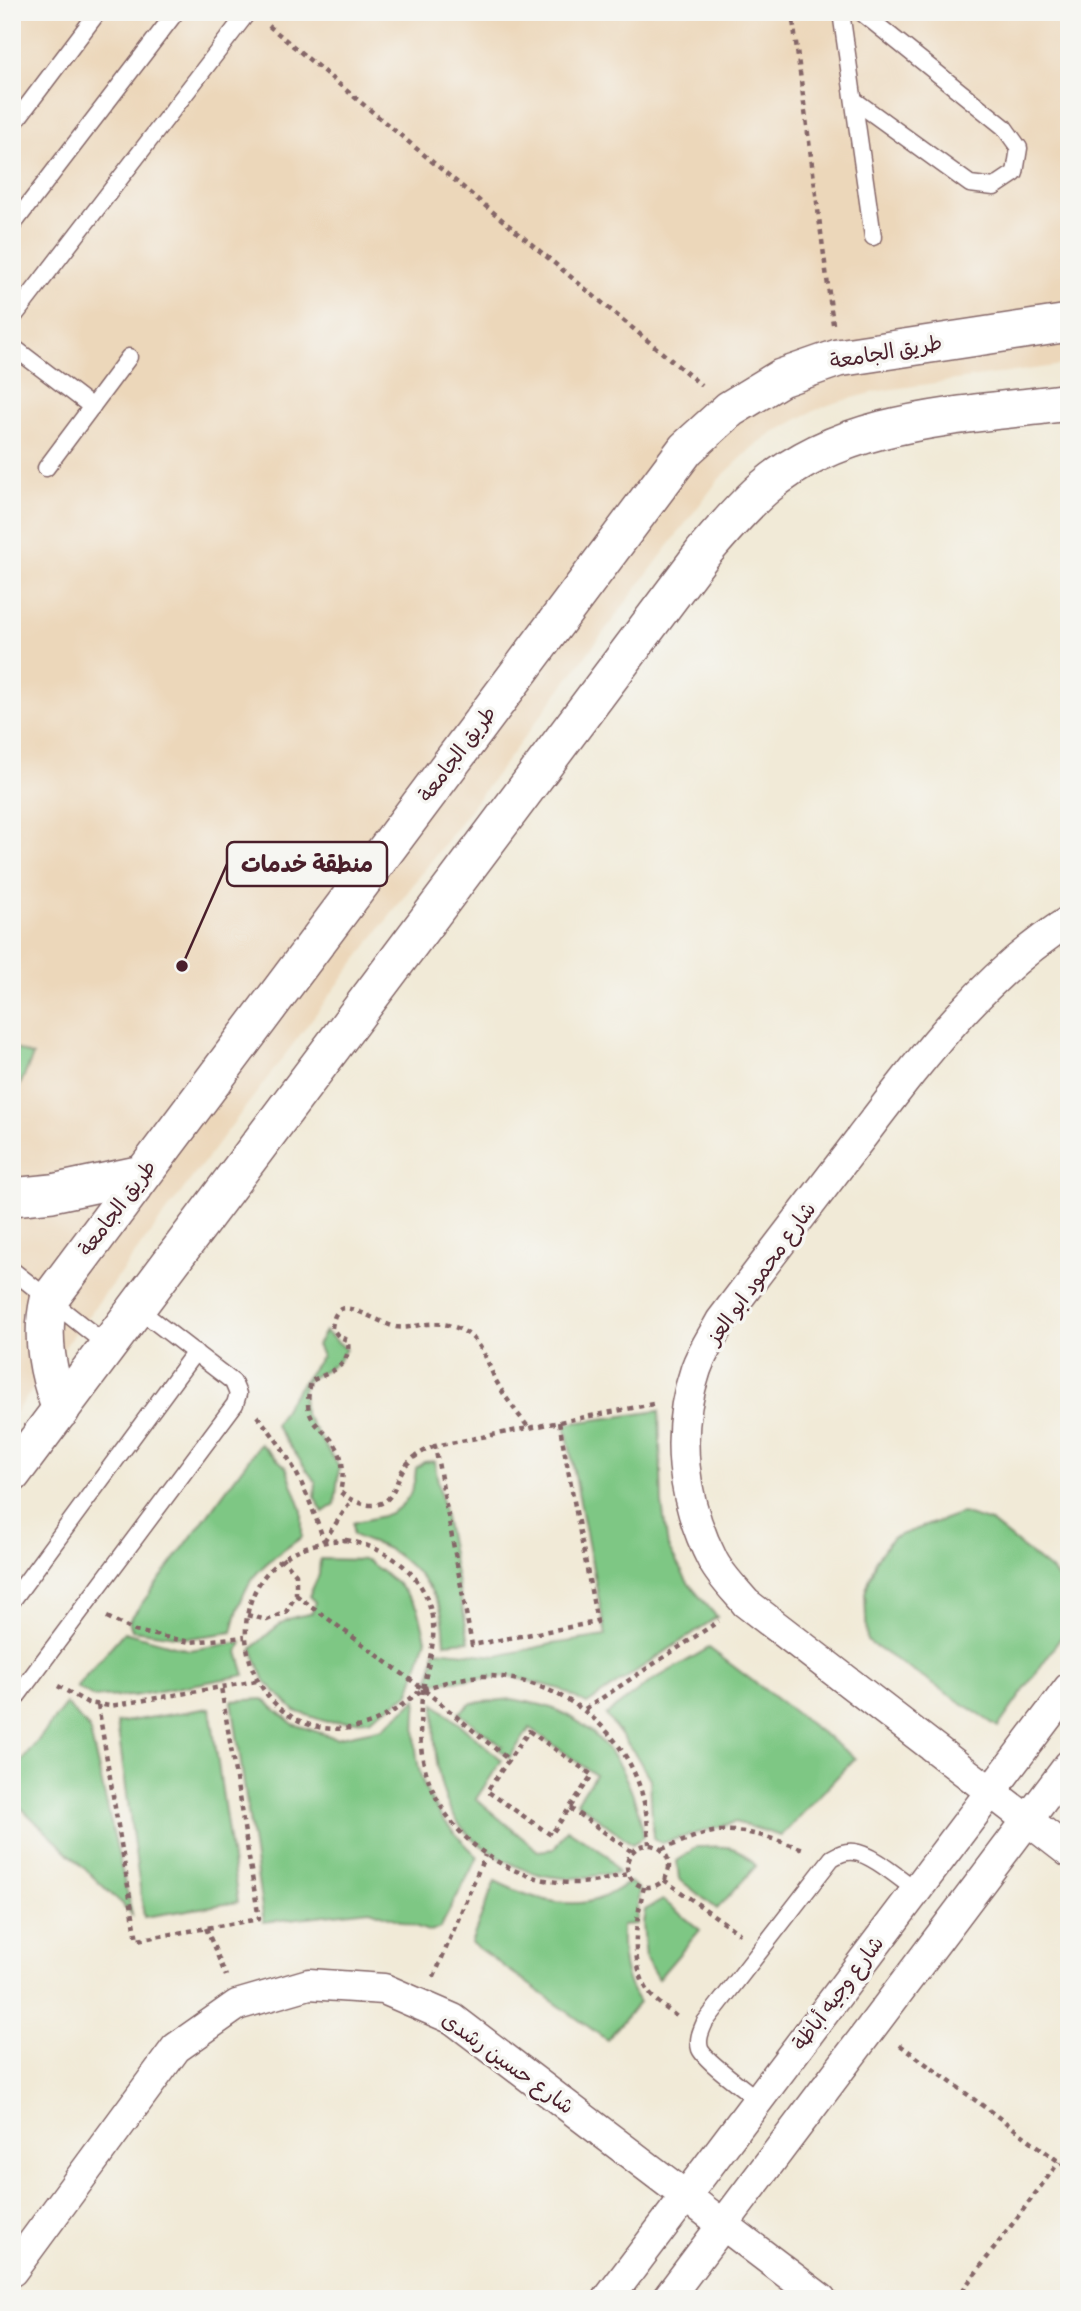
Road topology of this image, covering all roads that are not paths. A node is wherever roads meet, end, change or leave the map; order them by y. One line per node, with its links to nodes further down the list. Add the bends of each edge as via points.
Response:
1 (98, 12): 7 (lane)
2 (176, 12): 8 (lane)
3 (248, 12): 10 (lane)
4 (842, 12): 6 (lane)
5 (861, 12): 6 (lane, via 1004,127 1019,148 1015,173 995,187 970,184)
6 (854, 100): 9 (lane)
7 (12, 125)
8 (12, 226)
9 (873, 237)
10 (12, 319)
11 (1069, 323): 18 (street, طريق الجامعة, via 838,358 781,378 730,409 686,449)
12 (12, 346): 15 (lane)
13 (129, 357): 15 (lane)
14 (1069, 402): 22 (street, via 881,429 802,461 736,514)
15 (92, 407): 16 (lane)
16 (46, 468)
17 (1069, 921): 31 (street, شارع محمود ابو العز, via 1006,968 931,1046 721,1321 697,1366 684,1415 683,1466 694,1517 715,1563 746,1603)
18 (142, 1174): 19 (street); 21 (street, طريق الجامعة)
19 (12, 1197)
20 (12, 1270): 21 (lane)
21 (49, 1300): 23 (lane); 25 (street, via 47,1364)
22 (137, 1308): 23 (street); 24 (lane)
23 (108, 1346): 25 (street)
24 (195, 1352): 27 (lane); 29 (lane, via 233,1382 238,1394 235,1404)
25 (61, 1410): 26 (street)
26 (12, 1474)
27 (12, 1601)
28 (1069, 1688): 31 (street, شارع وجيه أباظة)
29 (12, 1703)
30 (1069, 1765): 32 (street)
31 (990, 1792): 32 (street, شارع محمود ابو العز); 34 (street, شارع وجيه أباظة)
32 (1027, 1821): 33 (street, شارع محمود ابو العز); 37 (street)
33 (1069, 1852)
34 (916, 1890): 35 (street, شارع وجيه أباظة); 35 (lane, via 868,1856 844,1852 832,1858 705,2022 699,2035 701,2050)
35 (758, 2099): 36 (street, شارع وجيه أباظة)
36 (686, 2195): 37 (street, شارع حسين رشدى); 38 (street, شارع حسين رشدى, via 453,2018 384,1989 309,1984 237,2005 176,2048); 39 (street, شارع وجيه أباظة)
37 (723, 2224): 40 (street); 41 (street, شارع حسين رشدى)
38 (12, 2271)
39 (608, 2299)
40 (667, 2299)
41 (821, 2299)

